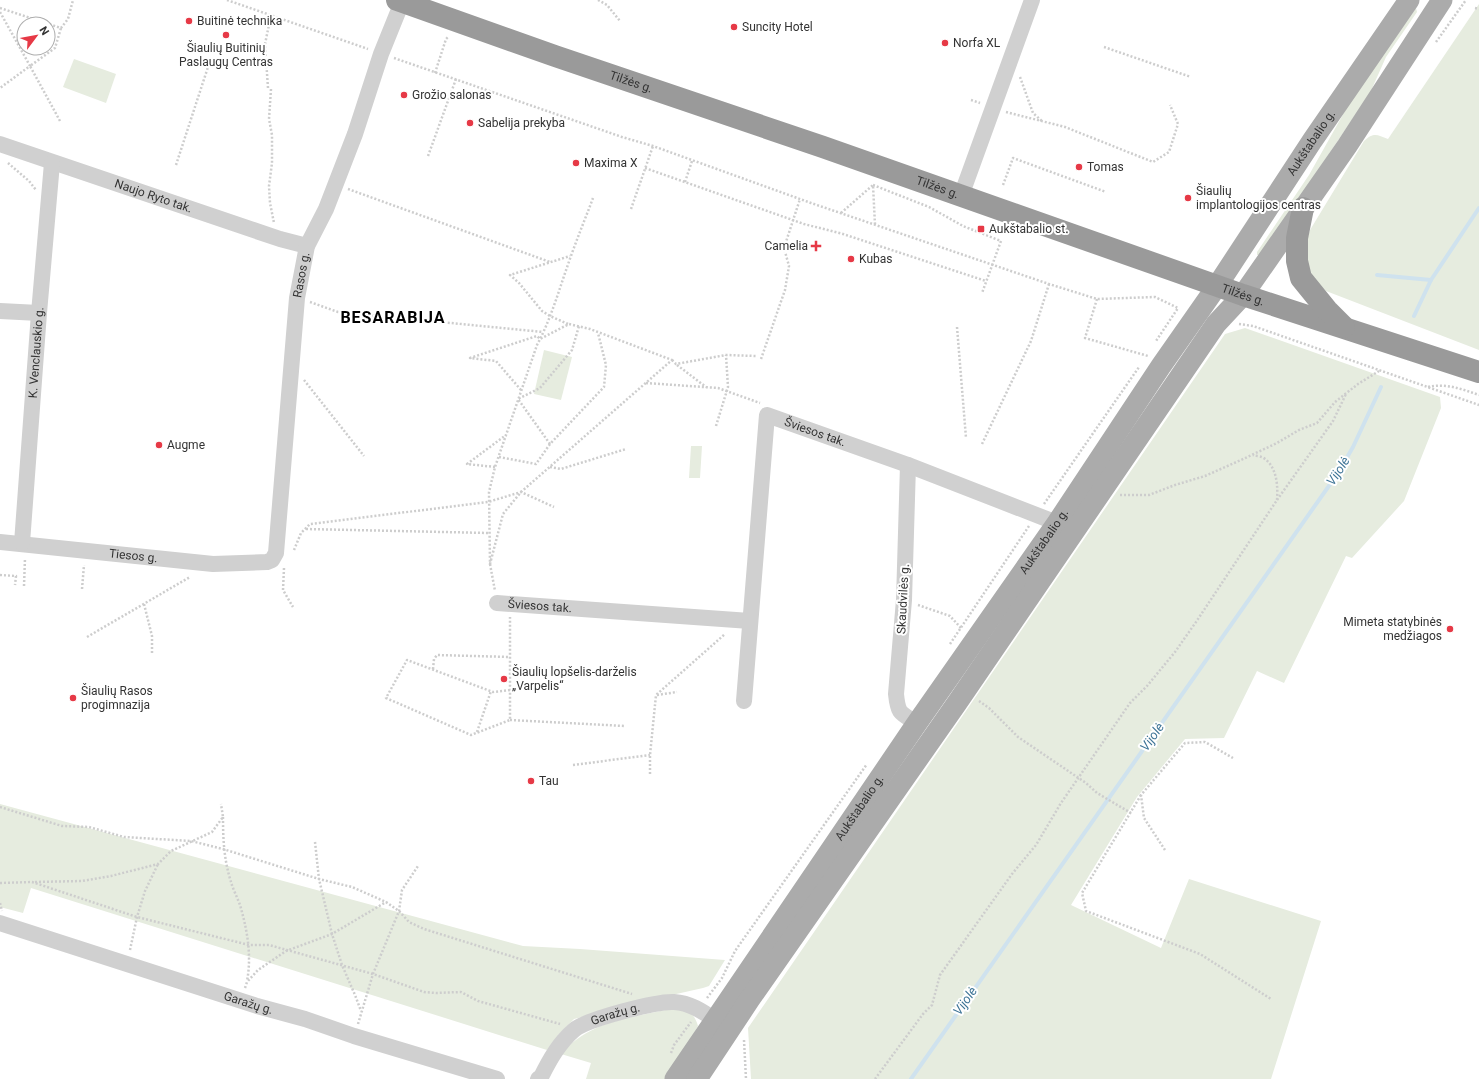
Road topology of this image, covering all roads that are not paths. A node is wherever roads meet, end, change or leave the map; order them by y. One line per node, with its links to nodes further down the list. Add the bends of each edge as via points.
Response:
1 (1032, 0): 8 (street)
2 (1409, 0): 11 (main road, Aukštabalio g.)
3 (1414, 0): 5 (main road)
4 (400, 1): 8 (highway, Tilžės g.); 10 (street, Rasos g., via 326,209)
5 (1437, 6): 9 (main road, Aukštabalio g., via 1347,146)
6 (0, 144): 7 (street, Naujo Ryto tak.)
7 (52, 163): 10 (street, Naujo Ryto tak.); 14 (street, K. Venclauskio g.)
8 (961, 196): 11 (highway, Tilžės g.)
9 (1303, 208): 12 (main road, Aukštabalio g.); 15 (highway, via 1297,238 1297,261 1301,278)
10 (307, 246): 21 (street, Rasos g., via 297,298 276,553 272,560)
11 (1217, 286): 12 (highway, Tilžės g.); 18 (main road, Aukštabalio g., via 1153,357)
12 (1242, 296): 15 (highway, Tilžės g.); 27 (main road, Aukštabalio g., via 1216,324 1075,531)
13 (0, 311): 14 (street)
14 (38, 313): 20 (street, K. Venclauskio g.)
15 (1346, 329): 16 (highway, Tilžės g.)
16 (1479, 372)
17 (908, 465): 18 (street, Šviesos tak.); 23 (street, Šviesos tak., via 767,415); 25 (street, Skaudvilės g., via 904,600 896,694 897,707 902,714)
18 (1057, 523): 25 (main road, Aukštabalio g.)
19 (0, 542): 20 (street, Tiesos g.)
20 (24, 543): 21 (street, Tiesos g., via 212,564)
21 (267, 562)
22 (503, 604): 23 (street, Šviesos tak.)
23 (745, 621): 24 (street, Šviesos tak.)
24 (744, 700)
25 (917, 723): 27 (main road, Aukštabalio g.)
26 (0, 923): 28 (street, Garažų g.)
27 (723, 1025): 29 (street, Garažų g., via 698,1008 674,1002 599,1018 576,1028 561,1042); 30 (main road, Aukštabalio g.); 31 (main road, Aukštabalio g.)
28 (497, 1079)
29 (538, 1079)
30 (675, 1079)
31 (697, 1079)

